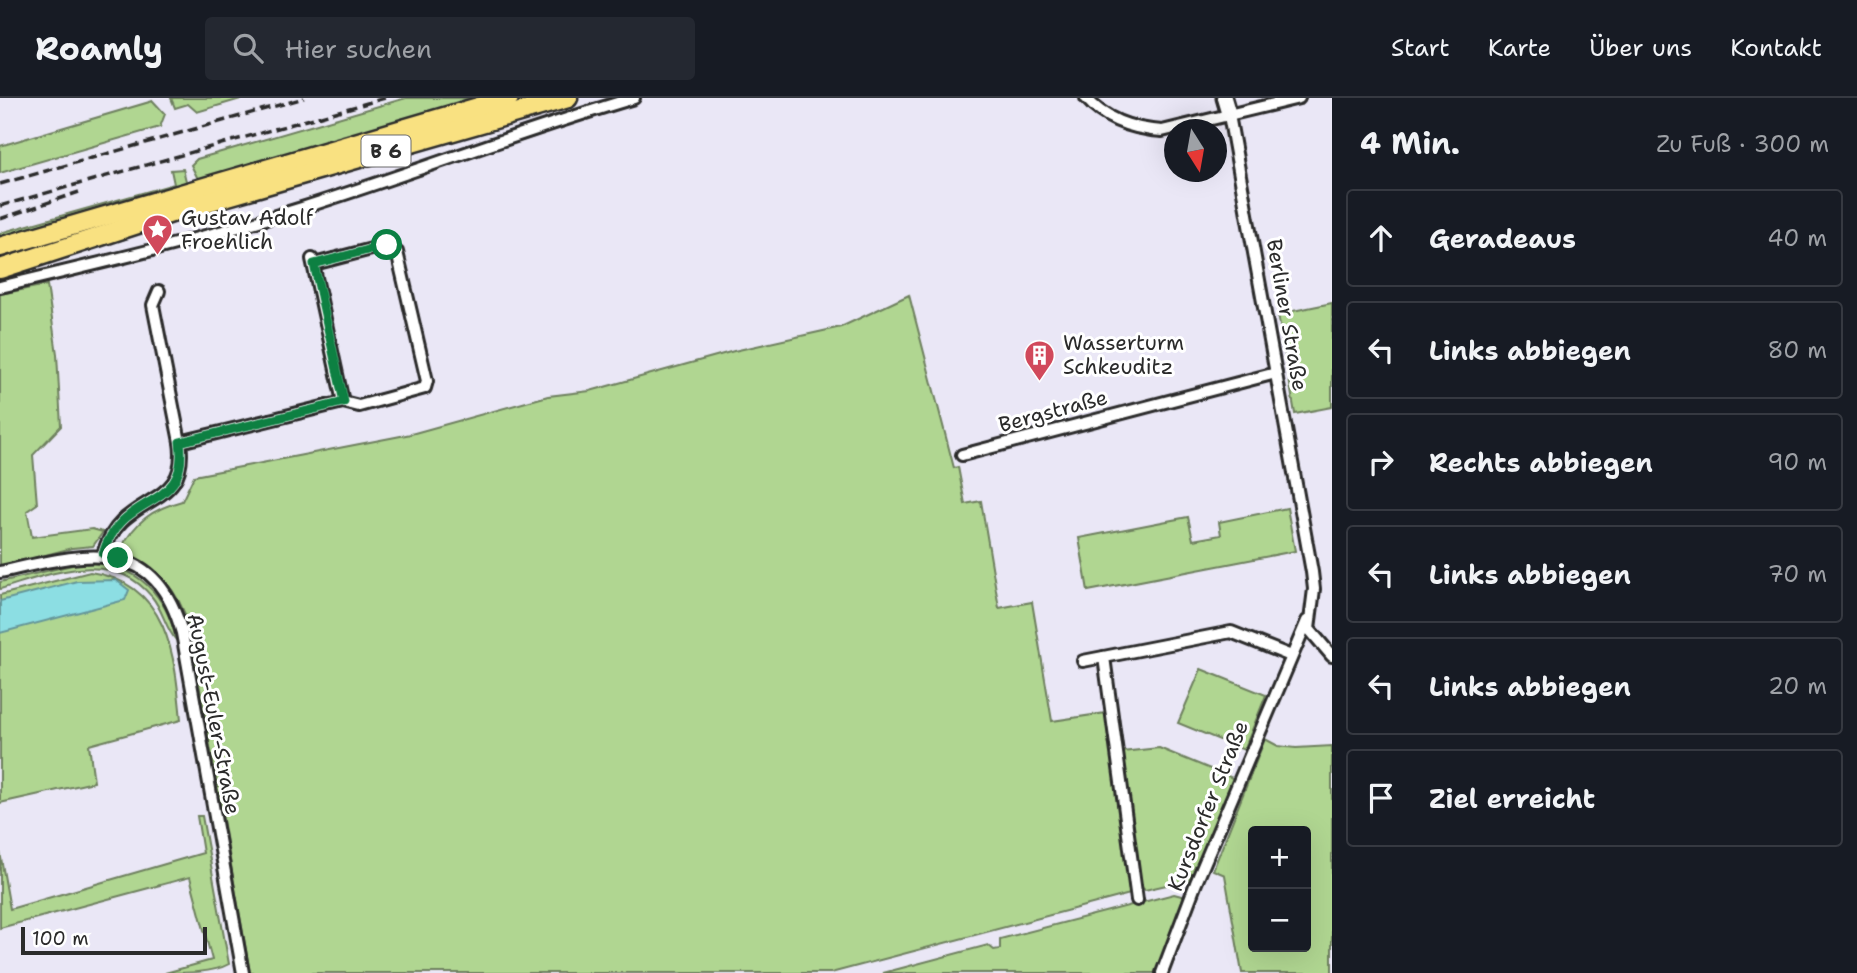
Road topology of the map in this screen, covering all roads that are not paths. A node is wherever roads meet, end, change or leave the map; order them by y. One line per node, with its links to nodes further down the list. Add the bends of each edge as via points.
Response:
1 (509, 98): 8 (main road, B 6)
2 (568, 98): 8 (main road, B 6)
3 (634, 98): 11 (street, via 302,208)
4 (1086, 98): 7 (street, via 1114,120 1140,129 1161,131)
5 (1224, 98): 7 (street, Berliner Straße)
6 (1299, 98): 7 (street)
7 (1229, 116): 13 (street, Berliner Straße)
8 (196, 197): 9 (main road, B 6); 10 (main road, B 6)
9 (0, 247)
10 (0, 270)
11 (0, 287)
12 (159, 291): 15 (street, via 153,305)
13 (1276, 373): 16 (street, Bergstraße); 21 (street, Berliner Straße, via 1314,589)
14 (344, 402): 14 (street, via 313,261 387,245 399,258 427,381 421,391 359,406); 15 (street)
15 (180, 442): 17 (street, via 182,469 174,485 121,520 109,534)
16 (962, 455)
17 (103, 554): 18 (street, August-Euler-Straße); 27 (street, August-Euler-Straße, via 156,581 177,614)
18 (49, 562): 19 (street, August-Euler-Straße); 20 (street, August-Euler-Straße)
19 (0, 572)
20 (0, 578)
21 (1308, 619): 22 (street, Kursdorfer Straße); 23 (street, via 1309,629)
22 (1291, 656): 24 (street, via 1231,632); 28 (street, Kursdorfer Straße)
23 (1332, 656)
24 (1104, 657): 25 (street); 26 (street, Kursdorfer Straße)
25 (1083, 661)
26 (1137, 900)
27 (243, 973)
28 (1163, 973)

